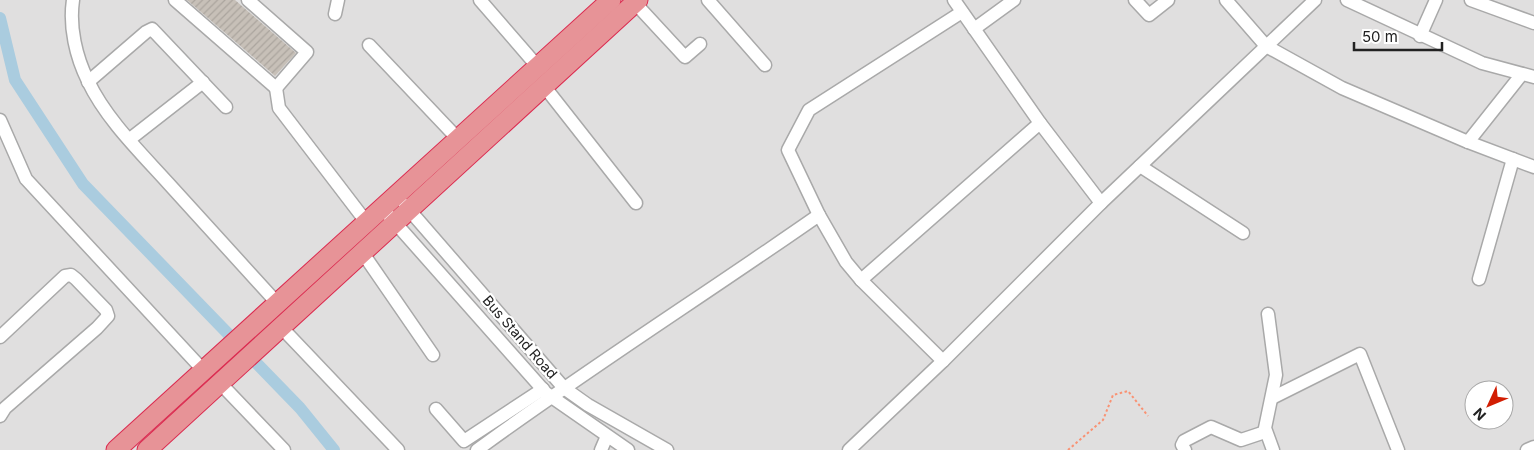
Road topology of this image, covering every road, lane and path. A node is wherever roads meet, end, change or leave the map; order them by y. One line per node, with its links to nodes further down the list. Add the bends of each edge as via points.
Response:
1 (73, 0): 29 (street, via 74,37)
2 (175, 0): 32 (street)
3 (248, 0): 32 (street, via 307,52)
4 (338, 0): 19 (street)
5 (480, 0): 27 (street)
6 (611, 0): 27 (highway)
7 (708, 0): 26 (street)
8 (954, 0): 18 (street)
9 (1014, 0): 21 (street)
10 (1135, 0): 11 (street, via 1149,15)
11 (1168, 0)
12 (1226, 0): 25 (street)
13 (1315, 0): 25 (street)
14 (1347, 0): 22 (street)
15 (1436, 0): 22 (street)
16 (1471, 0): 20 (street)
17 (636, 2): 23 (street, via 685,57); 31 (highway)
18 (962, 12): 21 (street); 45 (street, via 809,110 788,150)
19 (335, 14)
20 (1534, 23)
21 (974, 30): 35 (street)
22 (1420, 36): 28 (street, via 1482,63)
23 (700, 44)
24 (369, 45): 37 (street)
25 (1266, 46): 38 (street, via 1342,88); 40 (street)
26 (765, 65)
27 (538, 67): 37 (highway)
28 (1528, 76): 38 (street)
29 (88, 82): 30 (street, via 152,29); 36 (street)
30 (203, 82): 33 (street); 36 (street)
31 (544, 86): 42 (highway); 43 (street)
32 (276, 88): 47 (street, via 279,108)
33 (226, 108)
34 (0, 120): 58 (street, via 26,180)
35 (1040, 123): 44 (street); 51 (street)
36 (130, 140): 52 (street)
37 (458, 140): 42 (highway)
38 (1468, 142): 39 (street)
39 (1513, 159): 41 (street); 50 (street)
40 (1140, 166): 44 (street); 48 (street)
41 (1534, 167)
42 (403, 203): 46 (highway); 60 (street, Bus Stand Road)
43 (636, 203)
44 (1101, 203): 57 (street)
45 (819, 215): 51 (street, via 846,262); 60 (street)
46 (389, 216): 47 (highway); 49 (highway); 61 (street, Bus Stand Road)
47 (367, 223): 52 (highway)
48 (1243, 233)
49 (362, 252): 54 (highway); 56 (street)
50 (1479, 279)
51 (861, 280): 57 (street)
52 (278, 304): 58 (highway)
53 (1268, 314): 62 (street, via 1276,375)
54 (275, 333): 59 (highway); 73 (street)
55 (0, 337): 64 (street, via 65,276 72,275 108,316)
56 (433, 355)
57 (943, 361): 78 (street)
58 (204, 370): 70 (highway)
59 (225, 378): 71 (highway); 72 (street)
60 (564, 388): 61 (street); 77 (street, Bus Stand Road)
61 (547, 393): 63 (street, via 464,441); 67 (street, Bus Stand Road); 74 (street)
62 (1272, 398): 66 (street); 68 (street, via 1360,354)
63 (436, 410)
64 (0, 416)
65 (1148, 416): 79 (path, via 1128,391 1114,395 1103,420)
66 (1265, 432): 80 (street, via 1241,440 1211,427 1184,441); 81 (street)
67 (607, 436): 75 (street); 76 (street, Bus Stand Road)
68 (1396, 446)
69 (1534, 448): 82 (street)
70 (116, 450)
71 (147, 450)
72 (284, 450)
73 (398, 450)
74 (477, 450)
75 (601, 450)
76 (628, 450)
77 (667, 450)
78 (849, 450)
79 (1068, 450)
80 (1185, 450)
81 (1273, 450)
82 (1527, 450)

